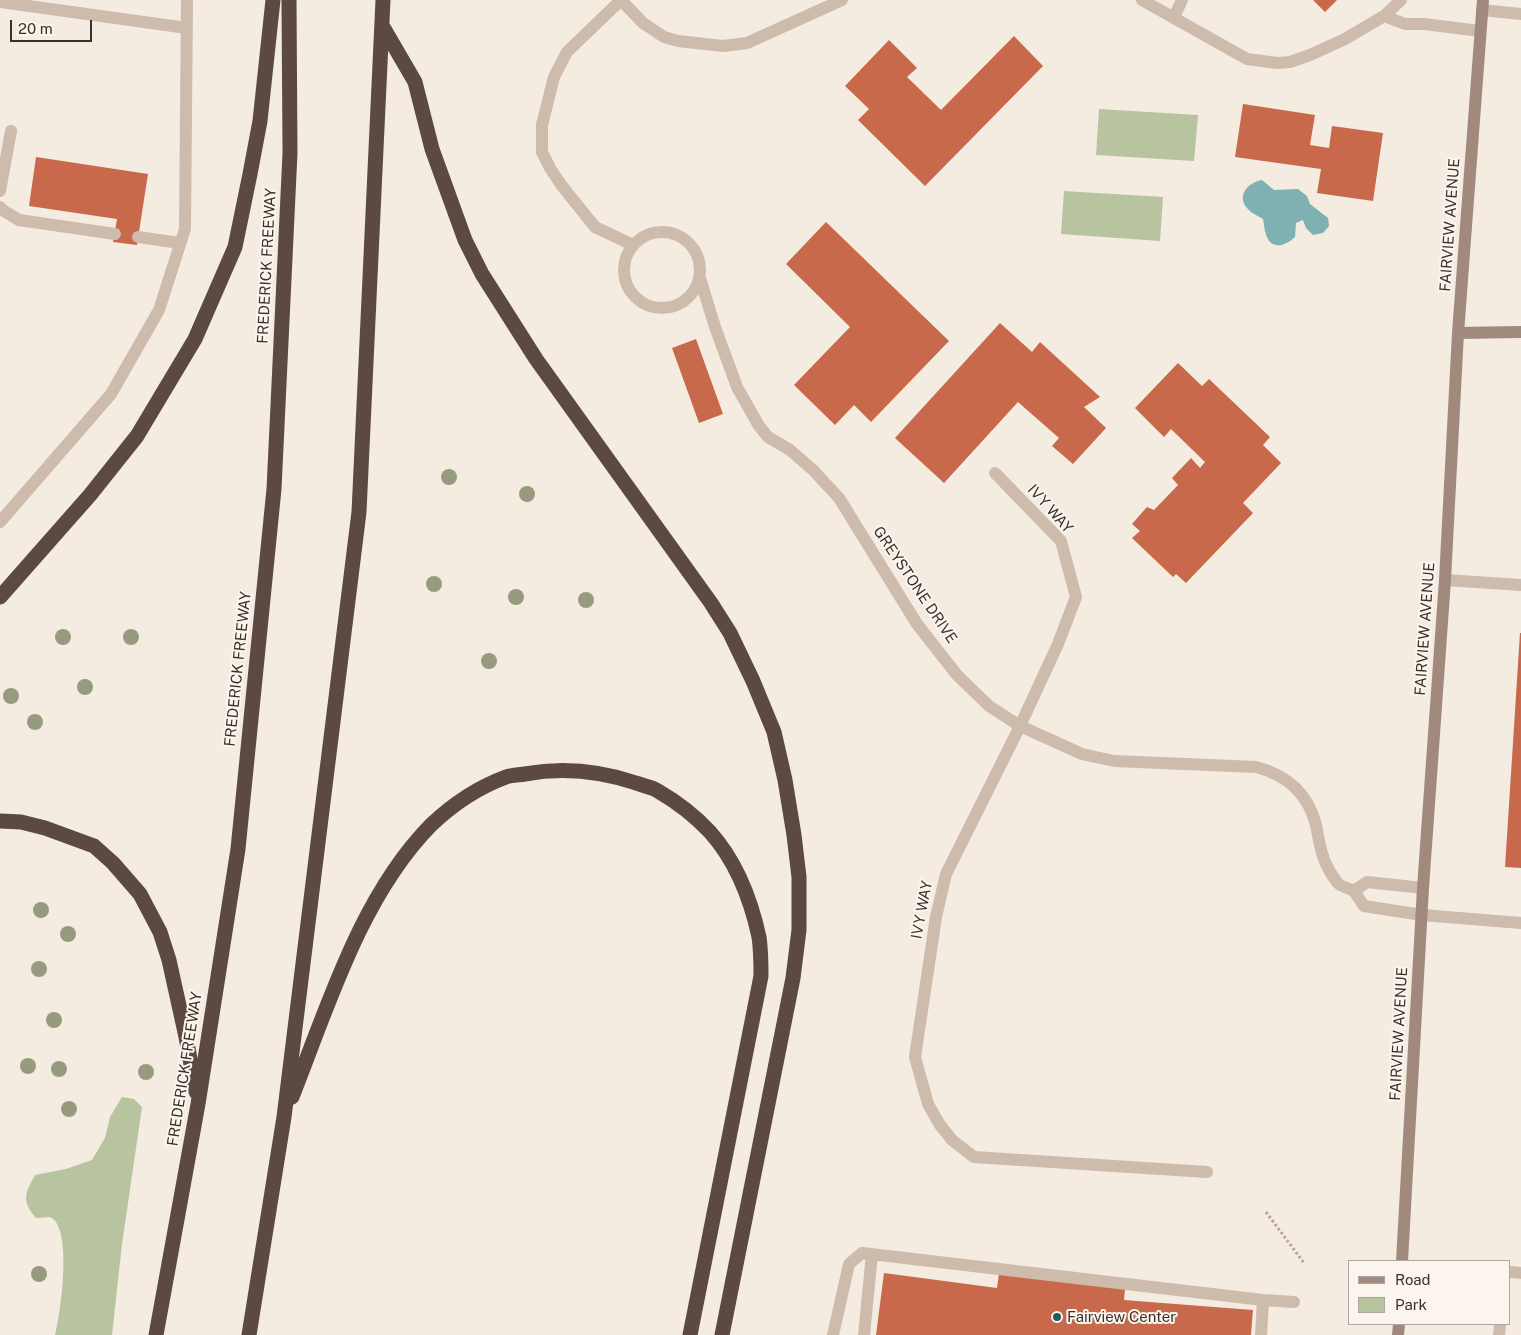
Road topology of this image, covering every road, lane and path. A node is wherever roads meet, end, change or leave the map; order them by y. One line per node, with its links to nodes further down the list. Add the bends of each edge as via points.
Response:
1 (187, 0): 16 (street)
2 (273, 0): 32 (highway, via 260,121 235,247 195,339 137,436)
3 (288, 0): 39 (highway, FREDERICK FREEWAY, via 290,153 274,489 238,849)
4 (383, 0): 15 (highway)
5 (621, 0): 6 (street, via 643,23 664,37 723,46 747,43); 24 (street, via 567,52 554,77 542,125 542,152 562,186 595,227)
6 (842, 0)
7 (1142, 0): 14 (street)
8 (1182, 0): 14 (street)
9 (1401, 0): 13 (street)
10 (0, 2): 16 (street)
11 (1483, 5): 12 (street); 17 (street, FAIRVIEW AVENUE)
12 (1521, 14)
13 (1384, 16): 14 (street, via 1345,40 1290,62 1276,63 1246,59); 17 (street, via 1405,24)
14 (1174, 17)
15 (383, 27): 40 (highway, via 359,512); 51 (highway, via 415,82 432,150 465,240 482,274 536,359 711,602 734,641 774,732 794,835 799,930 794,978)
16 (187, 28): 23 (street, via 185,229)
17 (1480, 31): 27 (street, FAIRVIEW AVENUE)
18 (11, 131): 19 (street)
19 (0, 191)
20 (0, 207): 21 (street, via 19,220)
21 (115, 234)
22 (138, 237): 23 (street)
23 (180, 243): 29 (street, via 159,310 110,394)
24 (633, 246): 25 (street, GREYSTONE DRIVE, via 654,232 679,235 690,242 697,253 701,265); 25 (street, via 626,256 626,281 631,293 646,305 664,309 676,306 688,300)
25 (700, 278): 33 (street, GREYSTONE DRIVE, via 737,387 759,426 768,437 790,450 813,470 839,498 918,624 957,675 989,706)
26 (1521, 332): 27 (street)
27 (1458, 333): 30 (street, FAIRVIEW AVENUE)
28 (995, 473): 33 (street, IVY WAY, via 1061,542 1076,597)
29 (0, 522)
30 (1445, 580): 31 (street); 35 (street, FAIRVIEW AVENUE)
31 (1521, 585)
32 (0, 597)
33 (1020, 726): 36 (street, GREYSTONE DRIVE, via 1082,754 1114,761 1256,767 1271,771 1298,788 1310,807 1322,857 1331,874 1340,885); 41 (street, IVY WAY, via 946,874 915,1057 928,1104 952,1140 974,1157)
34 (0, 821): 39 (highway, via 45,828 94,846 140,894 160,932 168,960)
35 (1423, 888): 36 (street, via 1367,882); 37 (street, FAIRVIEW AVENUE)
36 (1354, 891): 37 (street, GREYSTONE DRIVE, via 1364,906)
37 (1422, 915): 38 (street, GREYSTONE DRIVE); 44 (street, FAIRVIEW AVENUE)
38 (1521, 923)
39 (198, 1104): 48 (highway, FREDERICK FREEWAY)
40 (284, 1117): 49 (highway); 50 (highway, via 362,925 407,851 432,824 483,786 508,776 544,770 617,777 657,790 710,832 730,860 749,899 759,939 761,976)
41 (1207, 1172)
42 (1266, 1212): 45 (path)
43 (872, 1254): 46 (street); 52 (street, via 862,1253 849,1264); 53 (street)
44 (1402, 1260)
45 (1304, 1263)
46 (1263, 1300): 47 (street); 54 (street)
47 (1294, 1302)
48 (156, 1335)
49 (250, 1335)
50 (690, 1335)
51 (722, 1335)
52 (833, 1335)
53 (864, 1335)
54 (1261, 1335)

